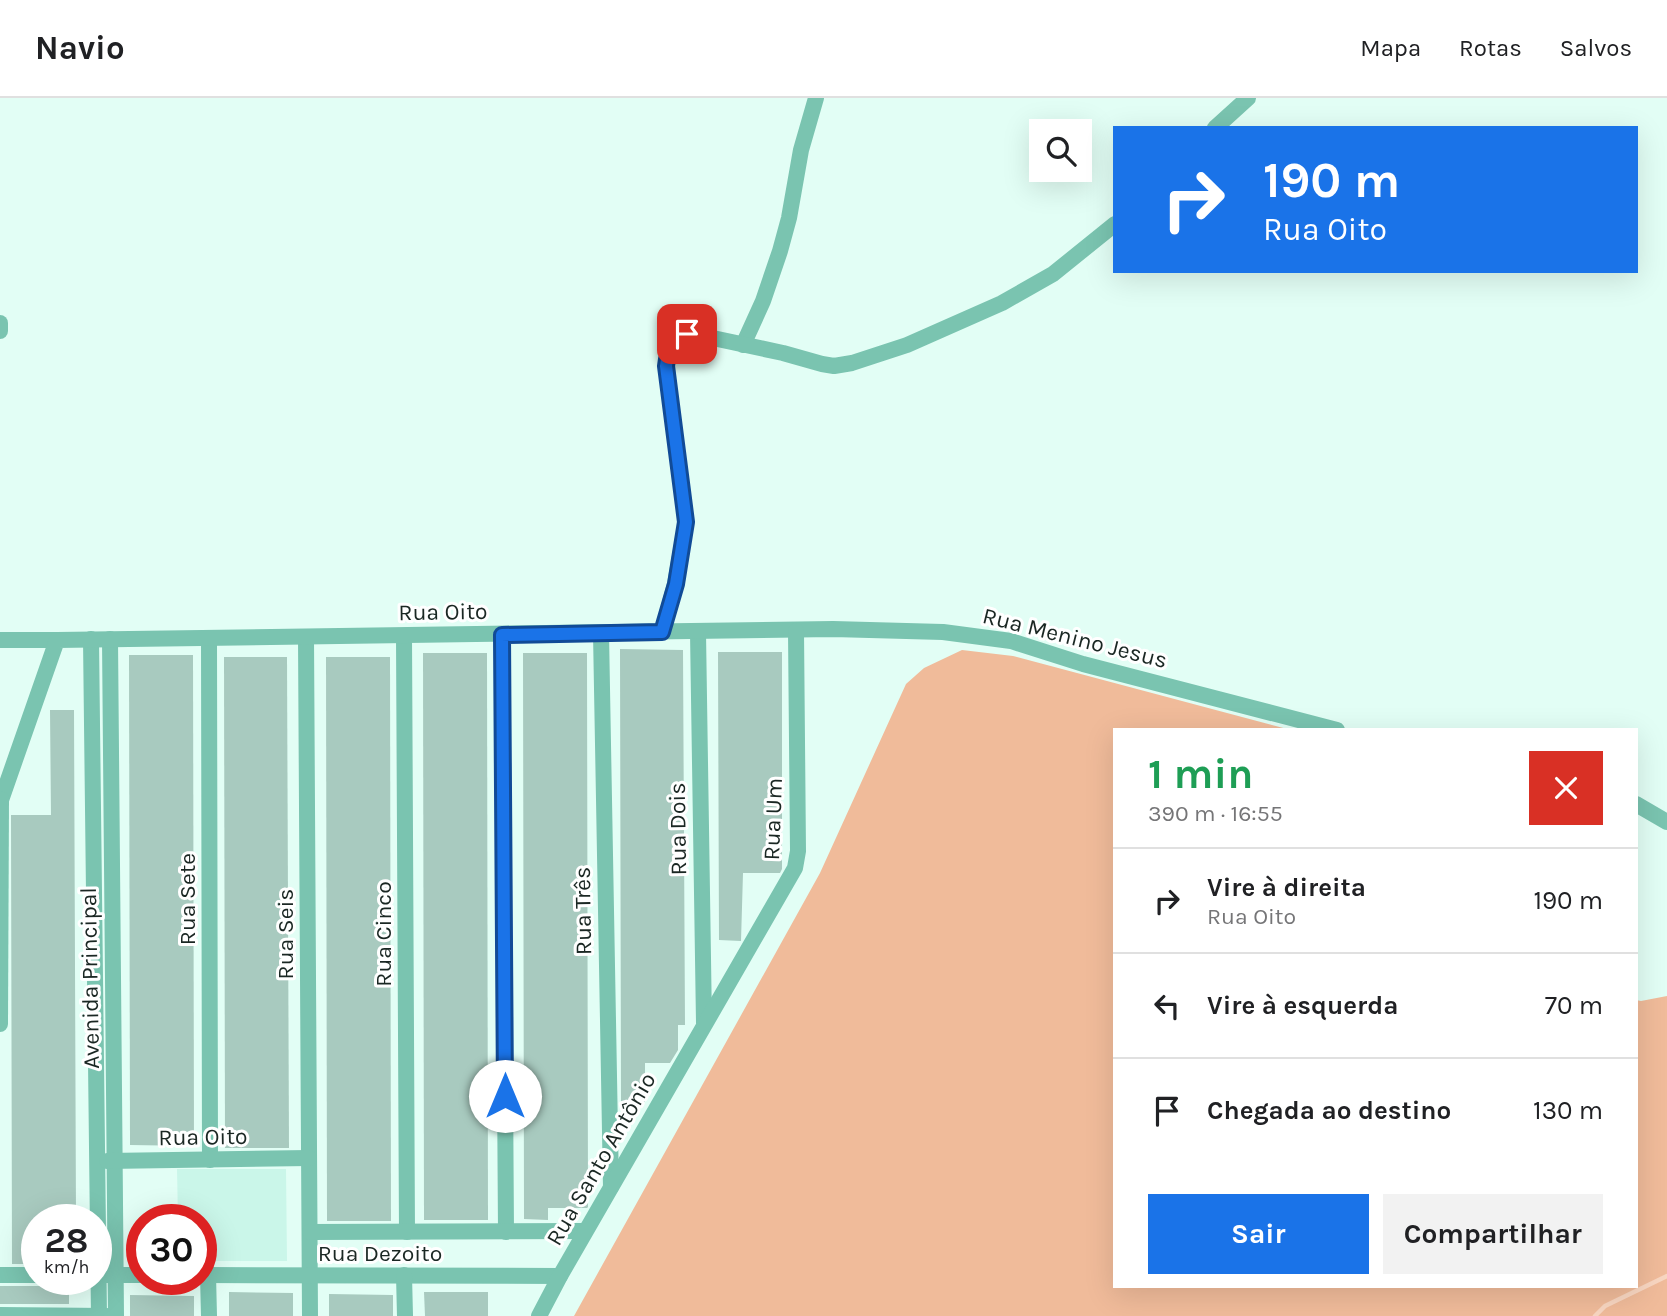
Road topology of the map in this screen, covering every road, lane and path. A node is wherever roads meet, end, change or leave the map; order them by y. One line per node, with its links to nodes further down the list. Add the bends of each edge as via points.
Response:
1 (816, 98): 7 (street, via 780,251)
2 (1248, 98): 3 (street)
3 (1217, 126)
4 (1113, 226): 7 (street, via 1053,274 1002,303 907,345 852,363 822,365)
5 (0, 323): 6 (street)
6 (0, 331)
7 (743, 345): 9 (street, via 687,334 675,340 667,357 686,522)
8 (796, 631): 10 (street, Rua Oito); 20 (street, Rua Menino Jesus, via 870,629 998,638); 25 (street, Rua Um, via 797,859 790,880)
9 (662, 632): 10 (street, Rua Oito); 11 (street, Rua Oito)
10 (698, 632): 25 (street, Rua Dois)
11 (601, 633): 12 (street, Rua Oito); 30 (street, Rua Três)
12 (502, 635): 13 (street, Rua Oito); 35 (street)
13 (404, 636): 14 (street, Rua Oito); 34 (street, Rua Cinco)
14 (306, 637): 15 (street, Rua Oito); 26 (street, Rua Seis)
15 (209, 638): 17 (street, Rua Oito); 27 (street, Rua Sete)
16 (91, 639): 17 (street, Rua Oito); 19 (street, Rua Oito); 28 (street, Avenida Principal)
17 (110, 639): 29 (street, Avenida Principal)
18 (0, 640): 19 (street, Rua Oito)
19 (57, 640): 21 (street)
20 (1329, 728)
21 (1, 801): 24 (street)
22 (1638, 805): 23 (street)
23 (1667, 822)
24 (0, 1024)
25 (704, 1026): 30 (street, Rua Santo Antônio)
26 (309, 1158): 27 (street, Rua Oito); 33 (street, Rua Seis)
27 (210, 1160): 29 (street, Rua Oito)
28 (97, 1161): 29 (street, Rua Oito); 31 (street, Avenida Principal)
29 (115, 1161): 39 (street, Avenida Principal)
30 (611, 1187): 32 (street, Rua Santo Antônio)
31 (97, 1204)
32 (585, 1231): 35 (street); 44 (street, Rua Santo Antônio)
33 (310, 1232): 34 (street); 42 (street, Rua Seis)
34 (407, 1232): 35 (street)
35 (506, 1232)
36 (0, 1275): 37 (street)
37 (21, 1275)
38 (112, 1275): 39 (street)
39 (116, 1275): 40 (street); 49 (street, Avenida Principal)
40 (126, 1275)
41 (217, 1275): 42 (street, Rua Dezoito)
42 (310, 1275): 43 (street, Rua Dezoito); 51 (street, Rua Seis)
43 (404, 1276): 44 (street, Rua Dezoito); 52 (street)
44 (560, 1276): 53 (street, Rua Santo Antônio)
45 (98, 1295): 48 (street, Avenida Principal)
46 (207, 1295): 50 (street)
47 (0, 1315): 48 (street)
48 (99, 1316): 49 (street)
49 (116, 1316)
50 (209, 1316)
51 (310, 1316)
52 (405, 1316)
53 (539, 1316)

